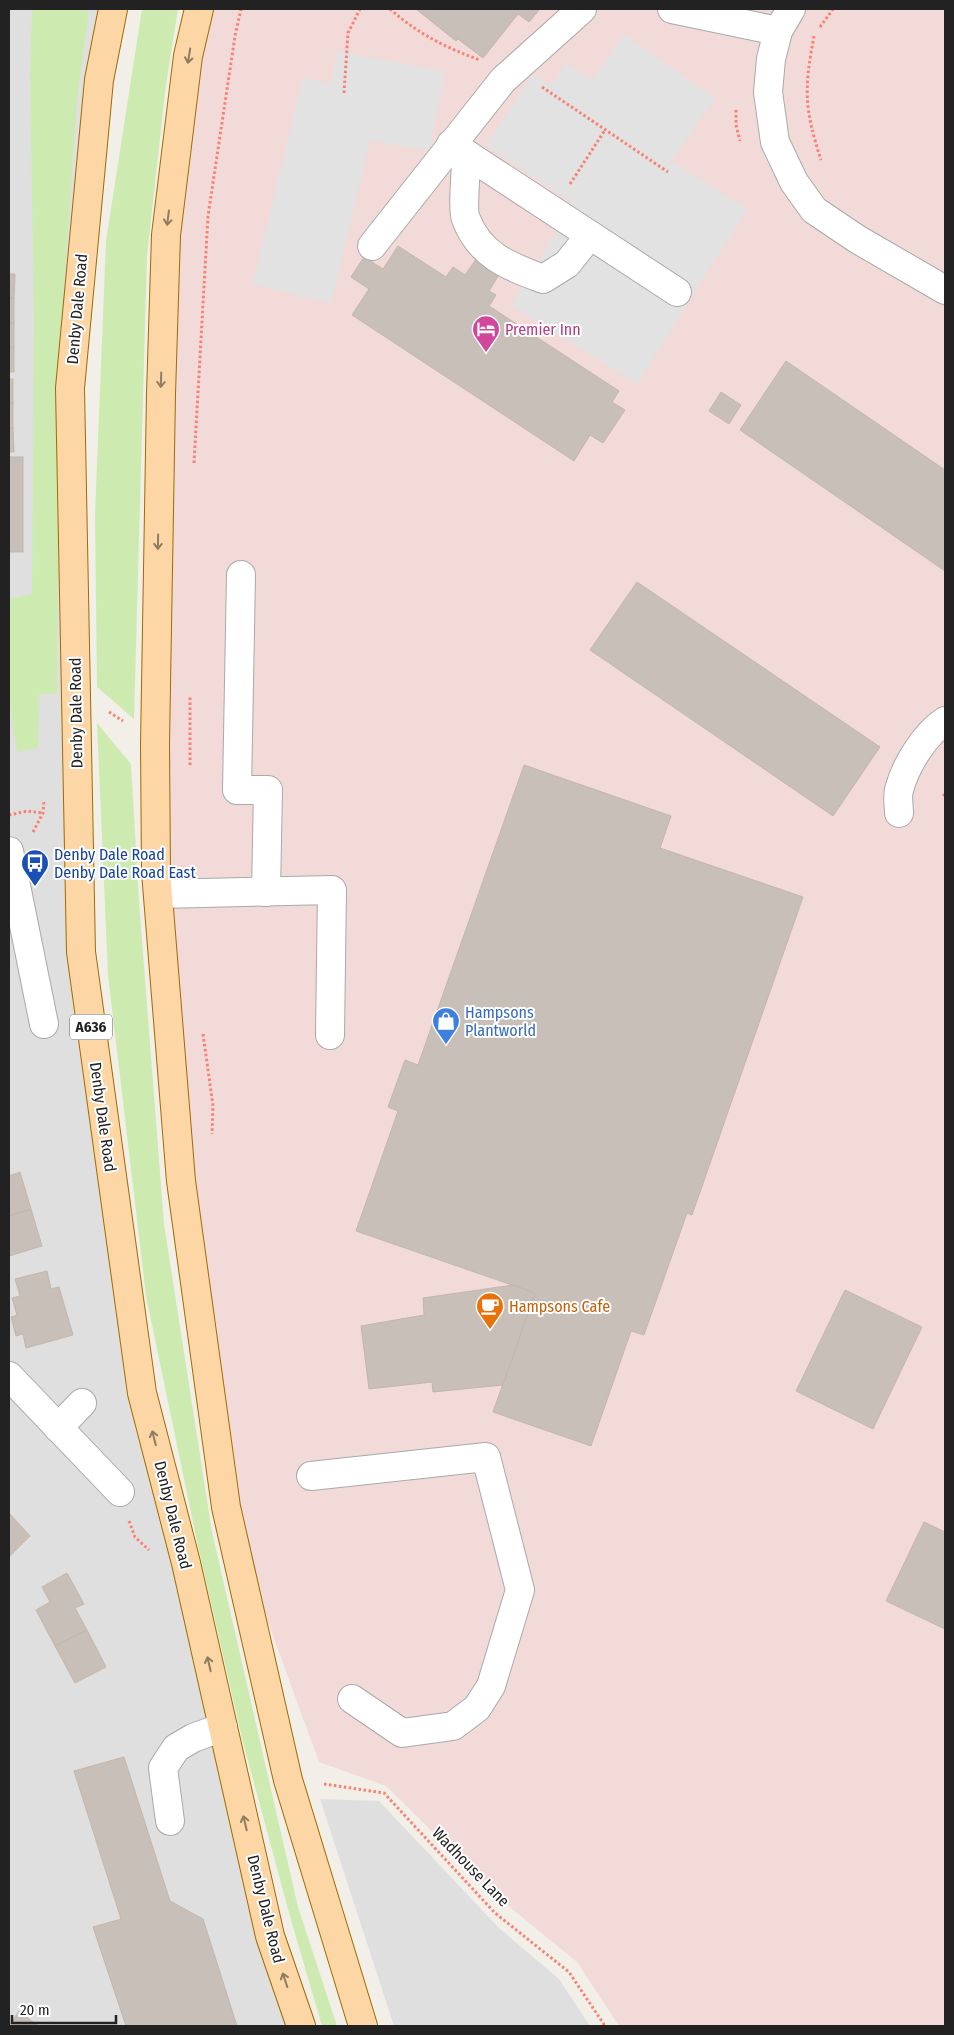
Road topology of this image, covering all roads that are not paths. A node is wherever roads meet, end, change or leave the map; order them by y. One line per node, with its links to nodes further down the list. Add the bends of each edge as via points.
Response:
1 (113, 9): 25 (main road, Denby Dale Road / A636, one-way to 1, via 186,1563 142,1393 81,952 70,388 99,80)
2 (198, 9): 16 (main road, one-way to 16, via 188,56 166,235 155,734)
3 (582, 9): 6 (street, via 512,72)
4 (672, 9): 5 (street)
5 (785, 20): 9 (street, via 771,59 768,92 775,142 794,182 814,210)
6 (459, 149): 7 (street); 7 (street, via 466,161 465,218 487,253 513,268 543,279 567,264); 8 (street)
7 (590, 235): 10 (street)
8 (372, 246)
9 (945, 290)
10 (677, 292)
11 (241, 575): 15 (street, via 236,790 268,790)
12 (940, 725): 13 (street, via 910,764 899,790)
13 (899, 814)
14 (9, 852): 17 (street)
15 (266, 892): 16 (street); 18 (street, via 332,890)
16 (158, 894): 28 (main road, via 181,1181 226,1508 288,1780)
17 (44, 1024)
18 (330, 1035)
19 (9, 1376): 21 (street)
20 (82, 1403): 21 (street)
21 (58, 1428): 23 (street)
22 (311, 1476): 24 (street, via 486,1457 520,1590 492,1686 477,1708 452,1726 402,1733)
23 (120, 1492)
24 (352, 1699)
25 (223, 1727): 26 (street, via 192,1738 176,1748 163,1768); 27 (main road, Denby Dale Road / A636, one-way to 25, via 270,1936)
26 (170, 1822)
27 (300, 2026)
28 (363, 2026)

